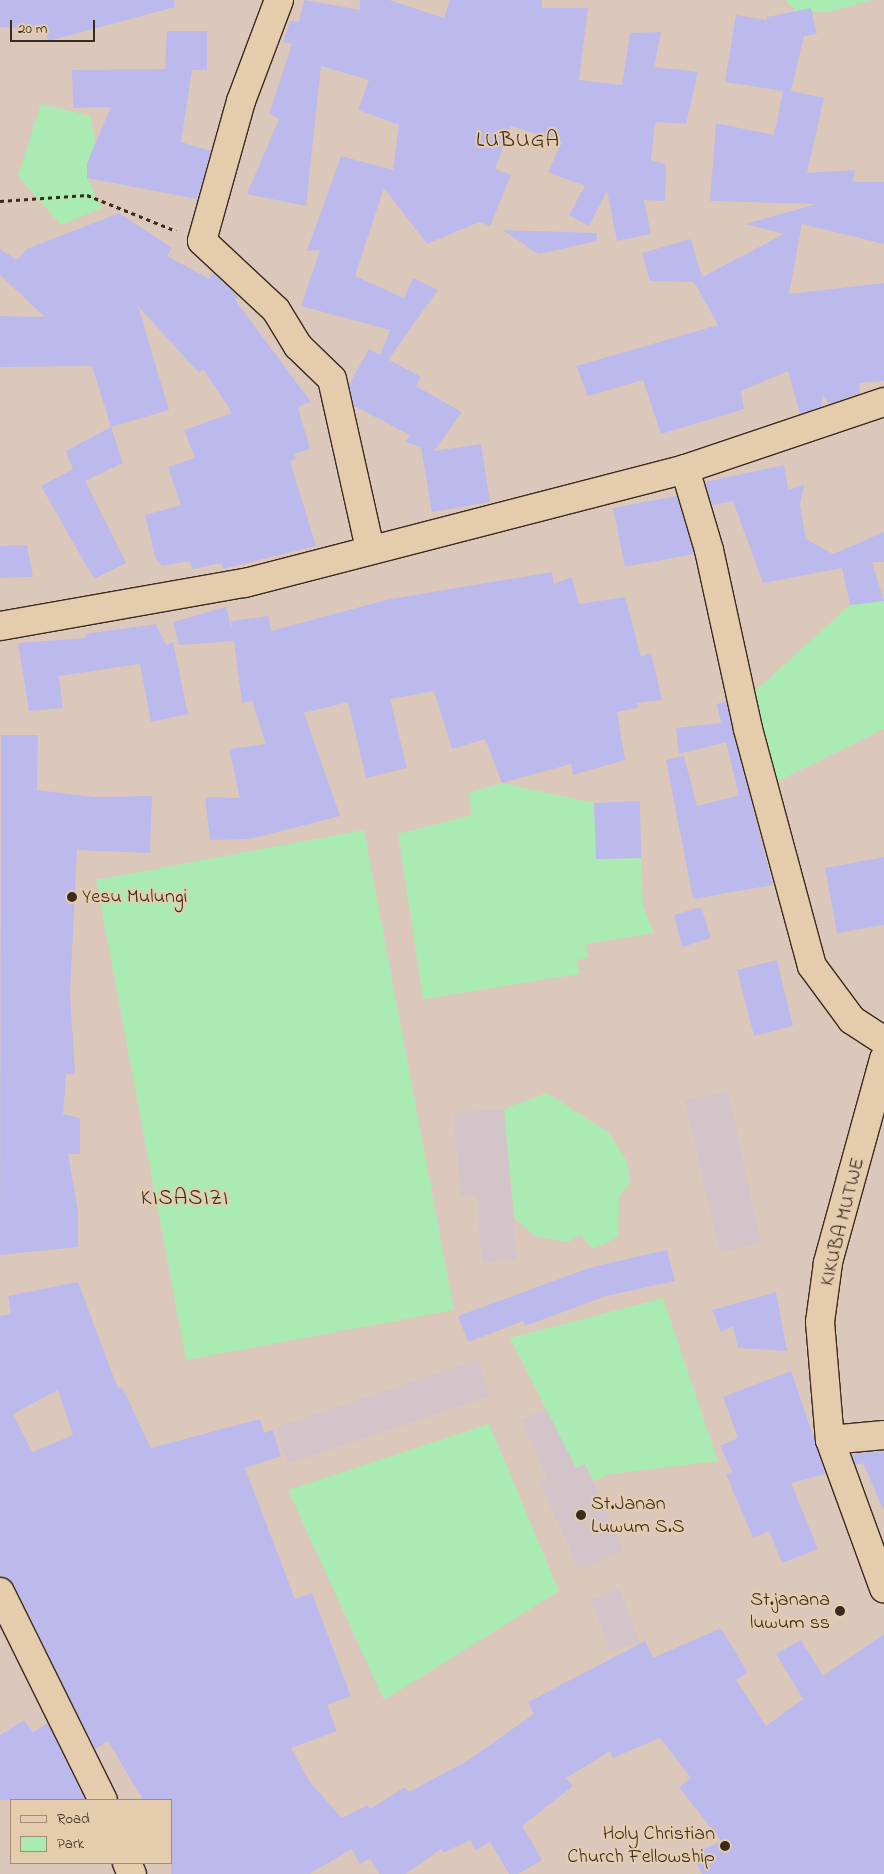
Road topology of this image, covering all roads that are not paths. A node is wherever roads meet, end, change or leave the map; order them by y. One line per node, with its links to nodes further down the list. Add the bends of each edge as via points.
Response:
1 (279, 0): 4 (street, via 240,101 202,241 276,310 298,346 332,379)
2 (884, 402): 3 (street)
3 (685, 469): 4 (street); 6 (street, via 709,550 748,729 812,966 852,1020)
4 (370, 549): 5 (street, via 245,583)
5 (0, 626)
6 (884, 1041)
7 (884, 1059): 9 (street, KIKUBA MUTWE, via 828,1263 821,1374)
8 (884, 1435): 9 (street)
9 (830, 1440): 10 (street, KIKUBA MUTWE)
10 (884, 1588)
11 (0, 1592): 12 (street)
12 (103, 1799)

